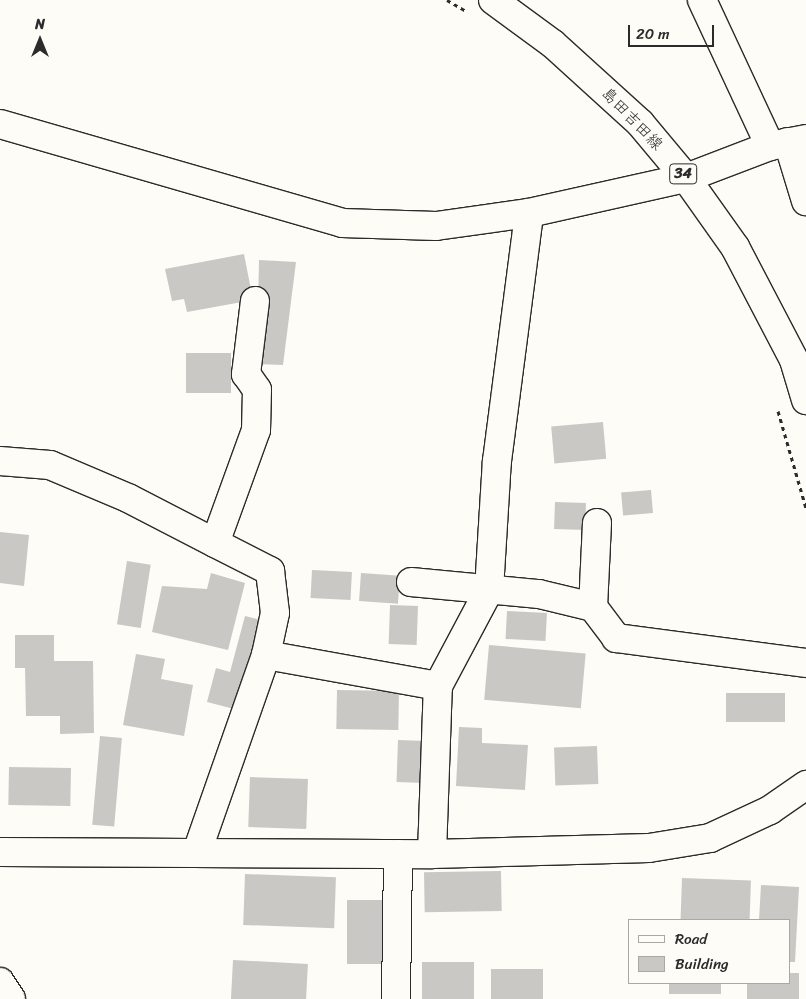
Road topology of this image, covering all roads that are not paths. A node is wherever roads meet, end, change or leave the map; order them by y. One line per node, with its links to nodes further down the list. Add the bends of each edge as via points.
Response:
1 (702, 0): 4 (street)
2 (482, 7): 5 (street, 島田吉田線 / 34, via 553,44 640,123)
3 (0, 124): 7 (street, via 342,223 436,226)
4 (788, 142): 5 (street); 6 (street)
5 (686, 178): 7 (street); 9 (street, 島田吉田線 / 34, via 735,247 794,360)
6 (806, 201)
7 (529, 214): 14 (street, via 497,461)
8 (255, 301): 12 (street, via 246,374 257,390 256,430)
9 (806, 400)
10 (0, 461): 12 (street, via 50,465 128,498)
11 (597, 523): 15 (street)
12 (215, 543): 16 (street, via 270,571 275,613)
13 (411, 582): 14 (street)
14 (490, 590): 15 (street, via 539,594); 18 (street)
15 (593, 607): 17 (street, via 616,638)
16 (266, 654): 18 (street); 21 (street)
17 (806, 663)
18 (438, 686): 23 (street)
19 (806, 785): 23 (street, via 770,810 710,838 649,848)
20 (0, 852): 21 (street)
21 (197, 852): 22 (street)
22 (398, 854): 23 (street); 26 (street)
23 (432, 854)
24 (0, 982): 25 (street)
25 (11, 999)
26 (396, 999)

